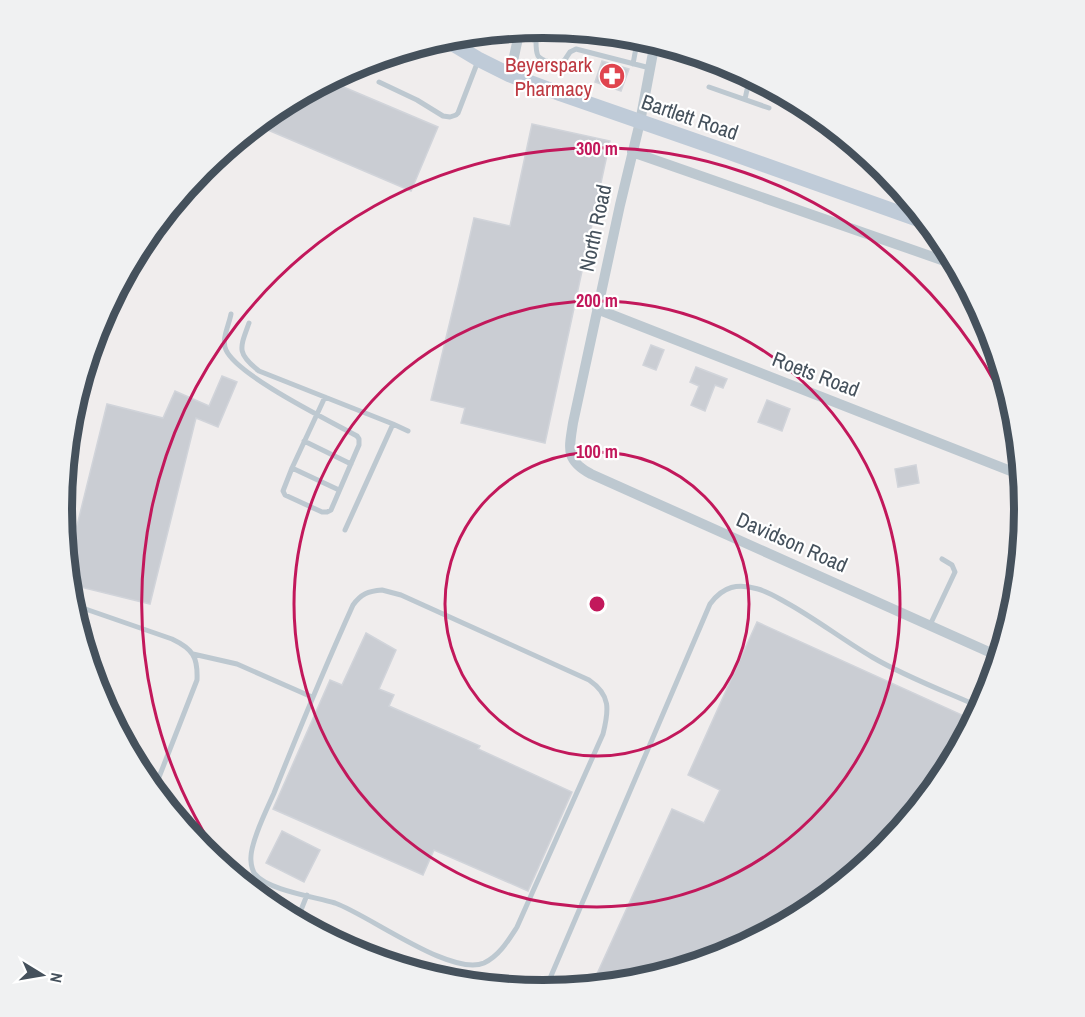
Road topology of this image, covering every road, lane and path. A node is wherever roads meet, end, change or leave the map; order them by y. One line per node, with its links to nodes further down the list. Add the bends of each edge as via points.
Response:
1 (533, 38): 7 (lane, via 540,58 557,64 576,50)
2 (518, 39): 9 (street)
3 (456, 46): 6 (street, Bartlett Road)
4 (636, 47): 7 (lane)
5 (654, 52): 8 (street, North Road)
6 (478, 59): 9 (street, Bartlett Road); 10 (lane, via 458,113 453,116 442,116)
7 (633, 64): 8 (lane)
8 (650, 68): 15 (street, North Road)
9 (510, 75): 15 (street, Bartlett Road)
10 (379, 82)
11 (748, 85): 13 (lane)
12 (709, 87): 13 (lane)
13 (745, 99): 14 (lane)
14 (769, 108)
15 (640, 122): 16 (street, North Road); 17 (street, Bartlett Road)
16 (632, 152): 18 (street); 19 (street, North Road)
17 (912, 217)
18 (942, 260)
19 (597, 309): 27 (street, North Road, via 573,423); 30 (street, Roets Road)
20 (231, 314): 23 (lane, via 224,341 232,360 255,378)
21 (249, 323): 22 (lane, via 242,342 247,362 259,371)
22 (325, 398): 23 (lane); 24 (lane)
23 (318, 414): 26 (lane); 28 (lane, via 357,435 359,445)
24 (393, 424): 25 (lane); 32 (lane)
25 (408, 431)
26 (304, 441): 28 (lane); 29 (lane)
27 (572, 459): 35 (street, Davidson Road, via 591,474)
28 (351, 464): 31 (lane)
29 (292, 468): 31 (lane); 31 (lane, via 284,485 285,495 327,512)
30 (1011, 470)
31 (339, 490)
32 (345, 530)
33 (942, 559): 35 (lane, via 954,572)
34 (83, 608): 37 (lane, via 172,639)
35 (930, 625): 36 (street, Davidson Road)
36 (991, 652)
37 (193, 654): 38 (lane, via 237,664); 40 (lane, via 197,680)
38 (312, 697): 41 (lane, via 250,859 255,874 262,880); 41 (lane, via 352,605 358,597 382,590 589,680 602,692 608,712 603,734 517,927 490,959 475,966 445,960 337,904)
39 (971, 703): 43 (lane, via 895,670 771,594 747,587 725,589 708,609)
40 (158, 780)
41 (307, 896): 42 (lane)
42 (300, 912)
43 (549, 980)

